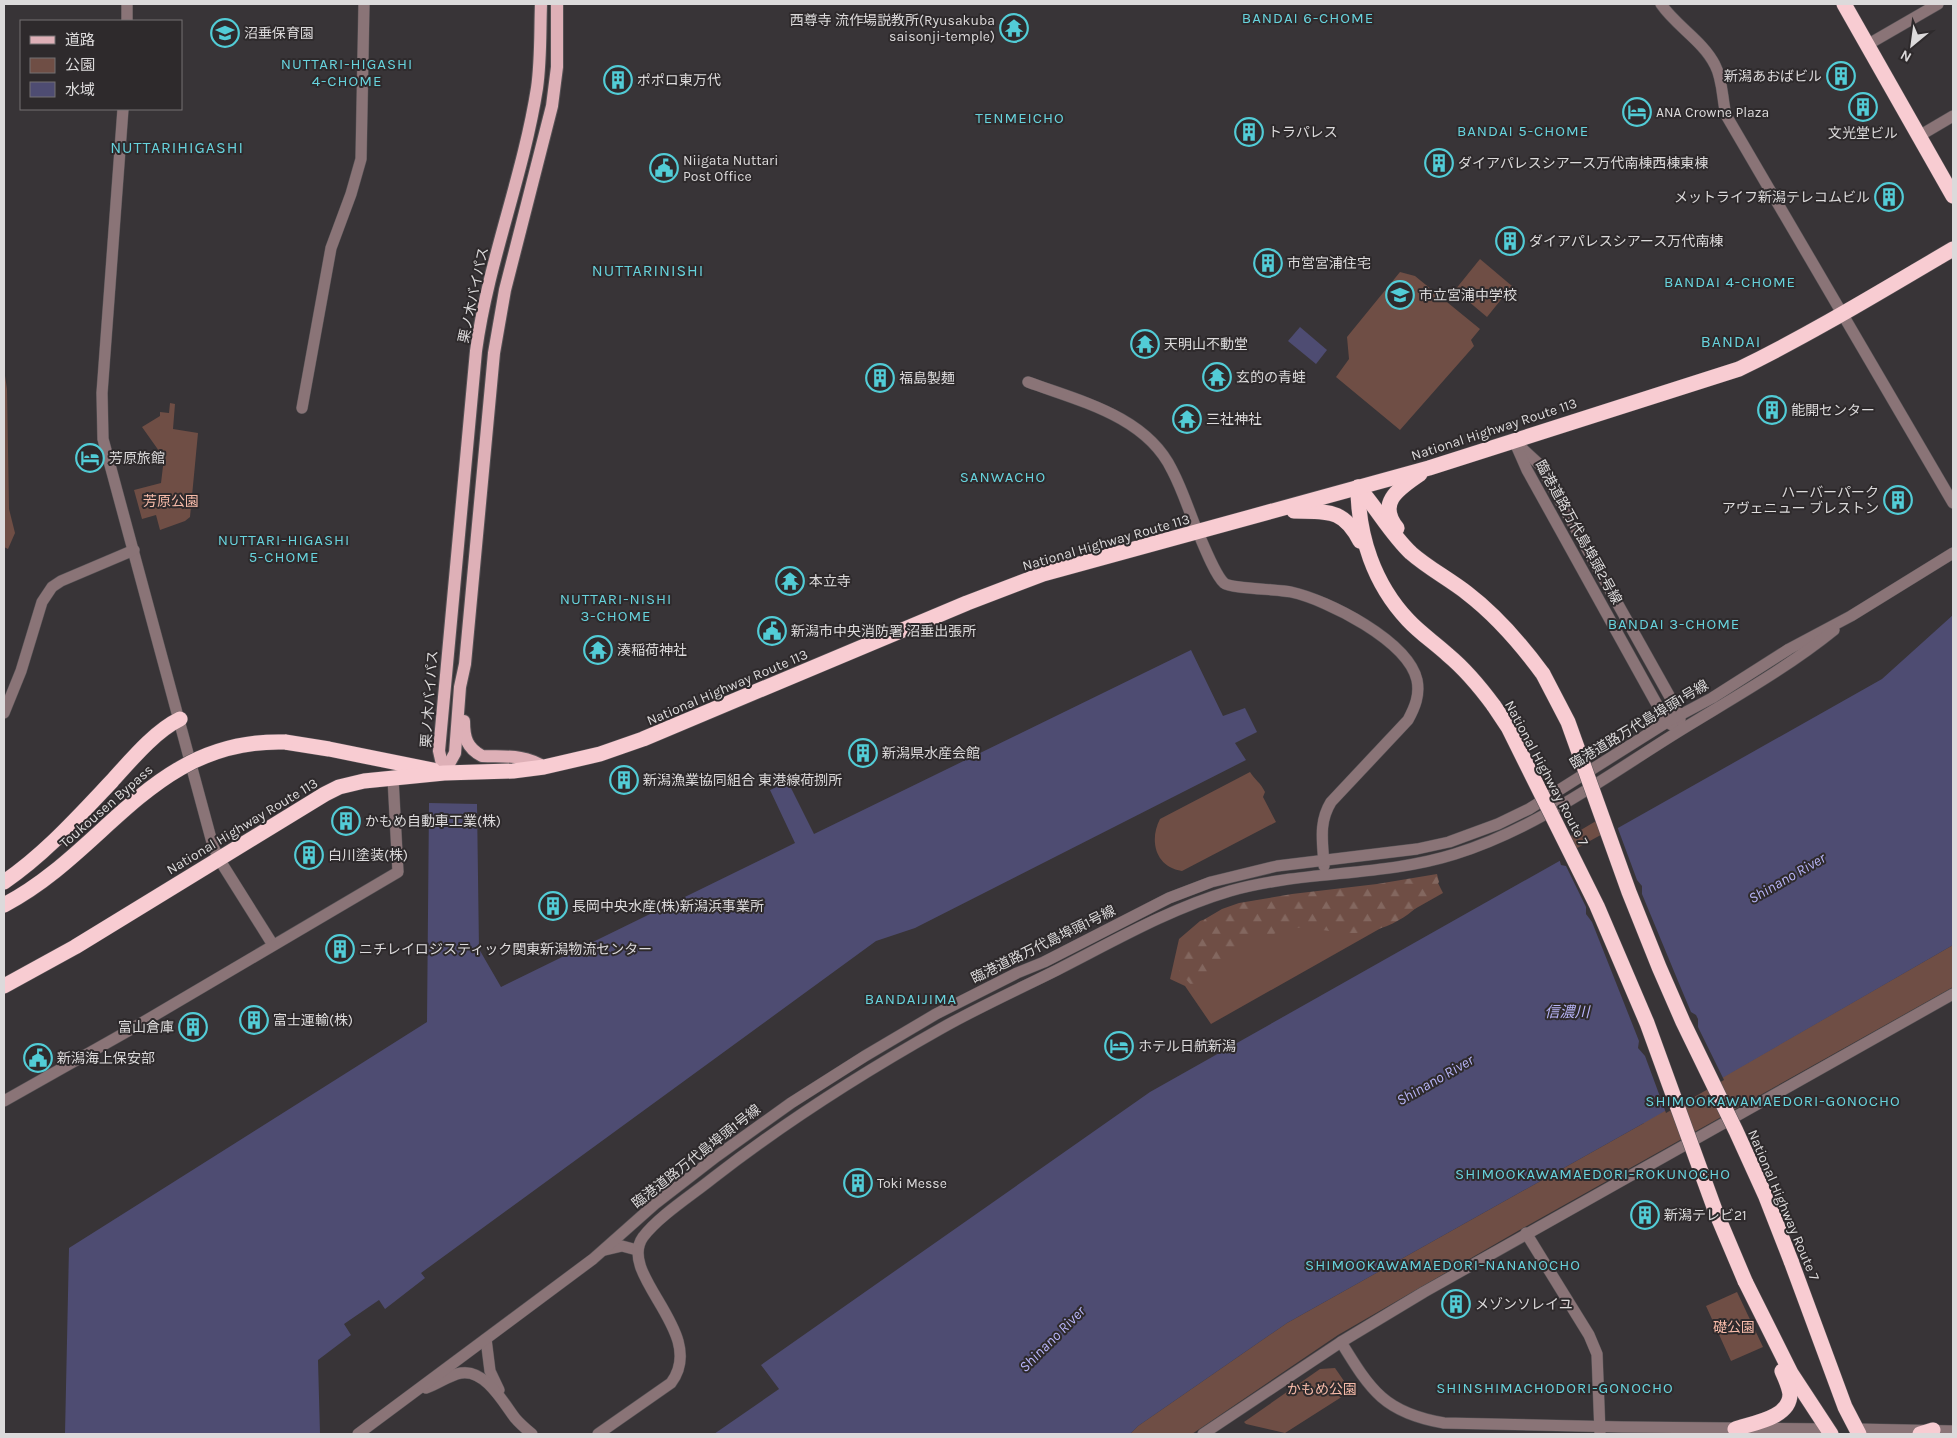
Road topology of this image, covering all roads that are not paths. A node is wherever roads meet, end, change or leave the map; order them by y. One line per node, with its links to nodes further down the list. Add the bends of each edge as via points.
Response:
1 (127, 4): 8 (street)
2 (364, 4): 17 (street, via 361,160 331,248)
3 (540, 4): 36 (main road, 栗ノ木バイパス, via 539,67 528,135 487,292 476,351 439,751)
4 (557, 4): 29 (main road, 栗ノ木バイパス, via 557,67 552,106 505,290 494,353)
5 (1661, 4): 15 (street, via 1707,52 1715,65 1726,115)
6 (1844, 4): 9 (highway)
7 (1938, 4): 9 (street)
8 (126, 20)
9 (1868, 45): 12 (highway)
10 (123, 110): 24 (street, via 102,393 103,439)
11 (1953, 116): 12 (street)
12 (1919, 136): 13 (highway)
13 (1953, 196)
14 (1953, 249): 15 (highway, National Highway Route 113)
15 (1842, 314): 18 (highway, National Highway Route 113, via 1739,369); 21 (street)
16 (1028, 382): 23 (street, via 1112,414 1148,438 1172,469)
17 (302, 408)
18 (1514, 441): 19 (highway, National Highway Route 113); 31 (street, 臨港道路万代島埠頭2号線, via 1540,465); 33 (street, 臨港道路万代島埠頭2号線)
19 (1429, 468): 20 (highway, National Highway Route 113); 25 (highway, via 1399,489 1389,505 1395,526 1406,538)
20 (1358, 487): 22 (highway, National Highway Route 113); 25 (highway, National Highway Route 7); 27 (highway, National Highway Route 7, via 1362,526)
21 (1953, 503)
22 (1277, 510): 23 (highway, National Highway Route 113); 27 (highway, via 1326,512 1342,517 1352,526)
23 (1198, 533): 35 (highway, National Highway Route 113, via 1043,574 644,739 600,754); 39 (street, via 1219,578 1227,585 1284,590 1326,603 1390,644 1404,657 1417,679 1416,703 1408,720 1326,809 1322,829)
24 (134, 550): 30 (street, via 61,581 47,593); 32 (street)
25 (1411, 552): 59 (highway, National Highway Route 7, bridge, via 1486,608 1507,629 1543,674 1568,722 1628,892 1682,1022 1766,1197 1845,1407)
26 (1953, 553): 28 (street, 臨港道路万代島埠頭1号線)
27 (1376, 574): 50 (highway, National Highway Route 7, bridge, via 1410,622 1467,672 1508,727 1597,906 1647,1023 1715,1210)
28 (1851, 616): 31 (street, 臨港道路万代島埠頭1号線, via 1789,649); 34 (street, 臨港道路万代島埠頭1号線, via 1814,645)
29 (465, 664): 35 (main road, via 464,736 468,746 482,756 532,759); 36 (main road, 栗ノ木バイパス, via 454,753)
30 (4, 714)
31 (1680, 715): 33 (street, 臨港道路万代島埠頭1号線); 34 (street, 臨港道路万代島埠頭2号線)
32 (180, 720): 38 (street); 41 (highway, Toukousen Bypass, via 170,724 134,758 57,840)
33 (1667, 722): 34 (street, 臨港道路万代島埠頭2号線); 39 (street, 臨港道路万代島埠頭1号線, via 1529,809 1485,829 1417,849)
34 (1680, 730): 40 (street, 臨港道路万代島埠頭1号線, via 1570,800 1497,838 1433,860)
35 (544, 767): 36 (highway, National Highway Route 113, via 512,772)
36 (444, 773): 37 (highway, National Highway Route 113); 42 (highway, Toukousen Bypass, bridge, via 285,742 231,747 197,758 144,792 55,872)
37 (393, 778): 38 (highway, National Highway Route 113, via 340,787); 43 (street, via 398,872)
38 (219, 859): 43 (street); 44 (highway, National Highway Route 113, via 75,947)
39 (1324, 861): 40 (street); 49 (street, 臨港道路万代島埠頭1号線, via 1261,869 1195,887 936,1014 791,1103 655,1204)
40 (1324, 875): 48 (street, 臨港道路万代島埠頭1号線, via 1253,885 1179,910 943,1028 824,1098 738,1159 654,1225)
41 (4, 882)
42 (4, 905)
43 (273, 945): 46 (street)
44 (4, 986)
45 (1953, 994): 47 (street)
46 (4, 1101)
47 (1526, 1233): 52 (street); 56 (street, via 1590,1335 1597,1354)
48 (637, 1250): 49 (street, via 622,1246); 63 (street, via 641,1268 675,1333 681,1350 681,1364 671,1383)
49 (601, 1252): 51 (street, 臨港道路万代島埠頭1号線)
50 (1762, 1317): 55 (highway, via 1789,1399 1776,1415); 58 (highway, National Highway Route 7, via 1791,1373)
51 (486, 1339): 53 (street, 臨港道路万代島埠頭1号線); 54 (street, via 490,1371)
52 (1341, 1342): 56 (street, via 1367,1383 1381,1398 1396,1409 1422,1419 1444,1424); 64 (street)
53 (418, 1390): 54 (street, via 453,1375 470,1373 485,1381); 61 (street)
54 (509, 1409): 62 (street)
55 (1736, 1428): 56 (street); 58 (street)
56 (1600, 1430)
57 (1953, 1431): 60 (street)
58 (1829, 1432): 59 (highway)
59 (1858, 1432): 60 (street)
60 (1927, 1432)
61 (358, 1434)
62 (532, 1434)
63 (598, 1434)
64 (1203, 1434)

